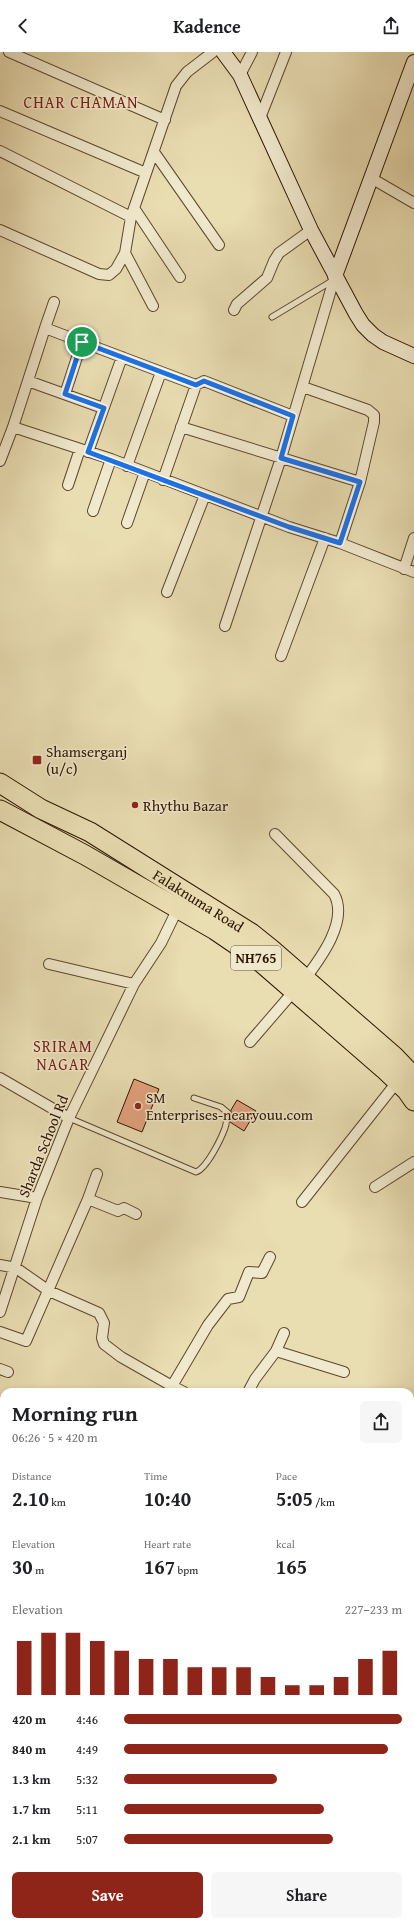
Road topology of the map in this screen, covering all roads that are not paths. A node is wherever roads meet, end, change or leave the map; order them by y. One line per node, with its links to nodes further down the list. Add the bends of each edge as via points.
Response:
1 (9, 52): 10 (street)
2 (213, 52): 10 (street, via 188,72 176,86)
3 (224, 52): 7 (street)
4 (252, 52): 7 (street)
5 (286, 52): 9 (street)
6 (414, 62): 14 (street)
7 (240, 75): 9 (street)
8 (0, 111): 13 (street)
9 (260, 118): 18 (street)
10 (165, 120): 12 (street)
11 (0, 151): 16 (street)
12 (154, 152): 13 (street); 19 (street)
13 (146, 173): 16 (street)
14 (371, 178): 15 (street); 22 (street)
15 (414, 203)
16 (132, 212): 20 (street); 21 (street)
17 (0, 230): 20 (street, via 99,274 110,276)
18 (311, 230): 22 (street); 25 (street, via 279,253 267,278 237,304)
19 (219, 245)
20 (125, 253): 24 (street)
21 (180, 277)
22 (334, 278): 26 (lane); 29 (street, via 363,324 373,335); 34 (street)
23 (54, 302): 27 (street)
24 (153, 306)
25 (234, 310)
26 (272, 317)
27 (45, 328): 28 (street); 32 (street)
28 (82, 342): 30 (street); 35 (street)
29 (414, 356)
30 (122, 357): 31 (street); 36 (street)
31 (161, 372): 33 (street); 44 (street)
32 (28, 381): 35 (street); 38 (street)
33 (196, 385): 37 (street, via 204,381); 39 (street)
34 (303, 387): 37 (street); 47 (street, via 368,410 374,415)
35 (65, 394): 36 (street)
36 (104, 408): 40 (street)
37 (293, 416): 41 (street)
38 (13, 427): 40 (street); 43 (street)
39 (181, 427): 41 (street); 46 (street)
40 (84, 451): 42 (street); 48 (street)
41 (281, 458): 47 (street); 51 (street)
42 (111, 459): 44 (street); 50 (street)
43 (0, 461)
44 (127, 466): 45 (street)
45 (145, 472): 46 (street); 52 (street)
46 (163, 480): 49 (street)
47 (360, 482): 55 (street)
48 (68, 485)
49 (205, 495): 51 (street); 58 (street)
50 (93, 511)
51 (261, 517): 53 (street); 59 (street)
52 (127, 523)
53 (325, 538): 55 (street); 60 (street)
54 (414, 538): 56 (street)
55 (340, 543): 56 (street)
56 (404, 569): 57 (street)
57 (414, 572)
58 (168, 592)
59 (225, 626)
60 (281, 656)
61 (0, 783): 64 (highway, Falaknuma Road / NH765, via 41,809 90,832)
62 (0, 810): 65 (highway, Falaknuma Road / NH765, via 85,855)
63 (275, 834): 68 (street, via 334,894 338,904 328,947)
64 (189, 895): 65 (street, Sharda School Rd); 68 (highway, Falaknuma Road / NH765, via 251,933 271,949)
65 (176, 909): 67 (street, Sharda School Rd, via 161,943); 68 (highway, Falaknuma Road / NH765, via 215,930)
66 (49, 964): 67 (street)
67 (134, 984): 73 (street, Sharda School Rd)
68 (299, 985): 69 (street); 71 (highway, Falaknuma Road / NH765)
69 (250, 1042)
70 (0, 1078): 73 (street)
71 (409, 1086): 80 (street)
72 (194, 1098): 73 (lane, via 228,1112 226,1126 209,1158 203,1168 196,1172)
73 (69, 1118): 78 (street, Sharda School Rd)
74 (414, 1162): 76 (street)
75 (97, 1174): 79 (street)
76 (375, 1187)
77 (0, 1192): 78 (street)
78 (37, 1198): 84 (street, Sharda School Rd)
79 (88, 1199): 81 (street, via 118,1211 124,1208); 85 (street)
80 (302, 1202)
81 (136, 1214)
82 (270, 1257): 91 (street, via 262,1273 249,1272 239,1297 228,1299 208,1325)
83 (0, 1265): 84 (street)
84 (16, 1268): 85 (street); 86 (street, Sharda School Rd)
85 (49, 1290): 87 (street, via 26,1341); 91 (street, via 99,1313 104,1322 104,1344 121,1357)
86 (0, 1312)
87 (0, 1332)
88 (284, 1333): 89 (street)
89 (276, 1351): 90 (street); 93 (street)
90 (344, 1372)
91 (172, 1386): 92 (street)
92 (176, 1388)
93 (250, 1388)

